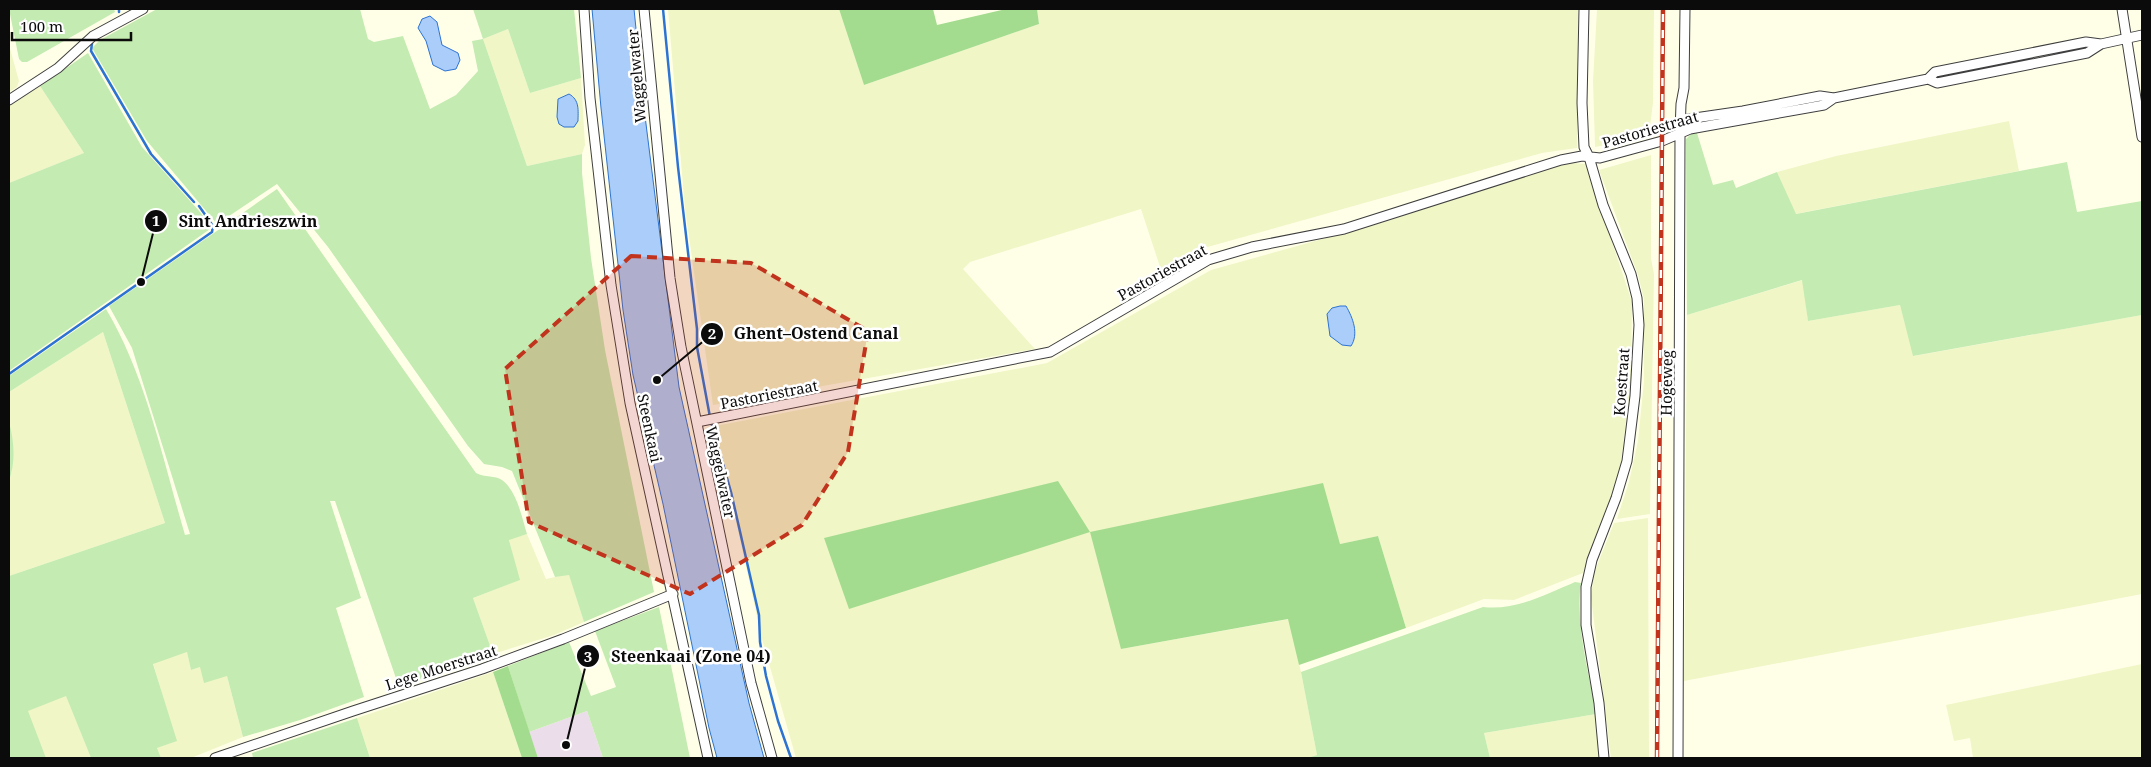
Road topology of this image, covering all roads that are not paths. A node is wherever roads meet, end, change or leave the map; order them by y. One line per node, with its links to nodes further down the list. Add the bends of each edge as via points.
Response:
1 (143, 9): 14 (street, via 93,36 58,68)
2 (584, 9): 24 (street, Steenkaai, via 590,98 611,285 630,403)
3 (644, 9): 23 (street, Waggelwater, via 670,278 681,346)
4 (1584, 9): 22 (street, Koestraat, via 1582,119 1584,147)
5 (1685, 9): 18 (street, Hogeweg)
6 (2122, 9): 8 (street)
7 (2142, 35): 8 (street, Pastoriestraat)
8 (2127, 38): 9 (street, Pastoriestraat); 21 (street)
9 (2101, 44): 10 (street, Pastoriestraat, via 2086,42); 11 (street, Pastoriestraat, via 2086,52)
10 (2012, 57): 11 (street); 12 (street, Pastoriestraat, via 1935,72)
11 (2015, 67): 12 (street, Pastoriestraat, via 1937,83)
12 (1928, 79): 13 (street, Pastoriestraat)
13 (1834, 98): 15 (street, Pastoriestraat, via 1820,96); 17 (street, Pastoriestraat, via 1824,105)
14 (9, 100)
15 (1768, 106): 16 (street, Pastoriestraat); 17 (street)
16 (1726, 114): 18 (street, Pastoriestraat); 19 (street)
17 (1771, 116): 19 (street, Pastoriestraat)
18 (1681, 120): 20 (street, Hogeweg)
19 (1728, 123): 20 (street, Pastoriestraat)
20 (1680, 132): 22 (street, Pastoriestraat, via 1645,146); 29 (street, Hogeweg)
21 (2142, 137)
22 (1589, 158): 23 (street, Pastoriestraat, via 1561,160 1344,229 1252,247 1208,260 1050,352); 28 (street, Koestraat, via 1634,286 1639,325 1634,413 1625,468 1592,560 1586,587 1586,625)
23 (706, 420): 27 (street, Waggelwater, via 751,683)
24 (673, 594): 25 (street, Lege Moerstraat, via 482,669); 26 (street, Steenkaai)
25 (215, 758)
26 (708, 758)
27 (772, 758)
28 (1604, 758)
29 (1678, 758)

